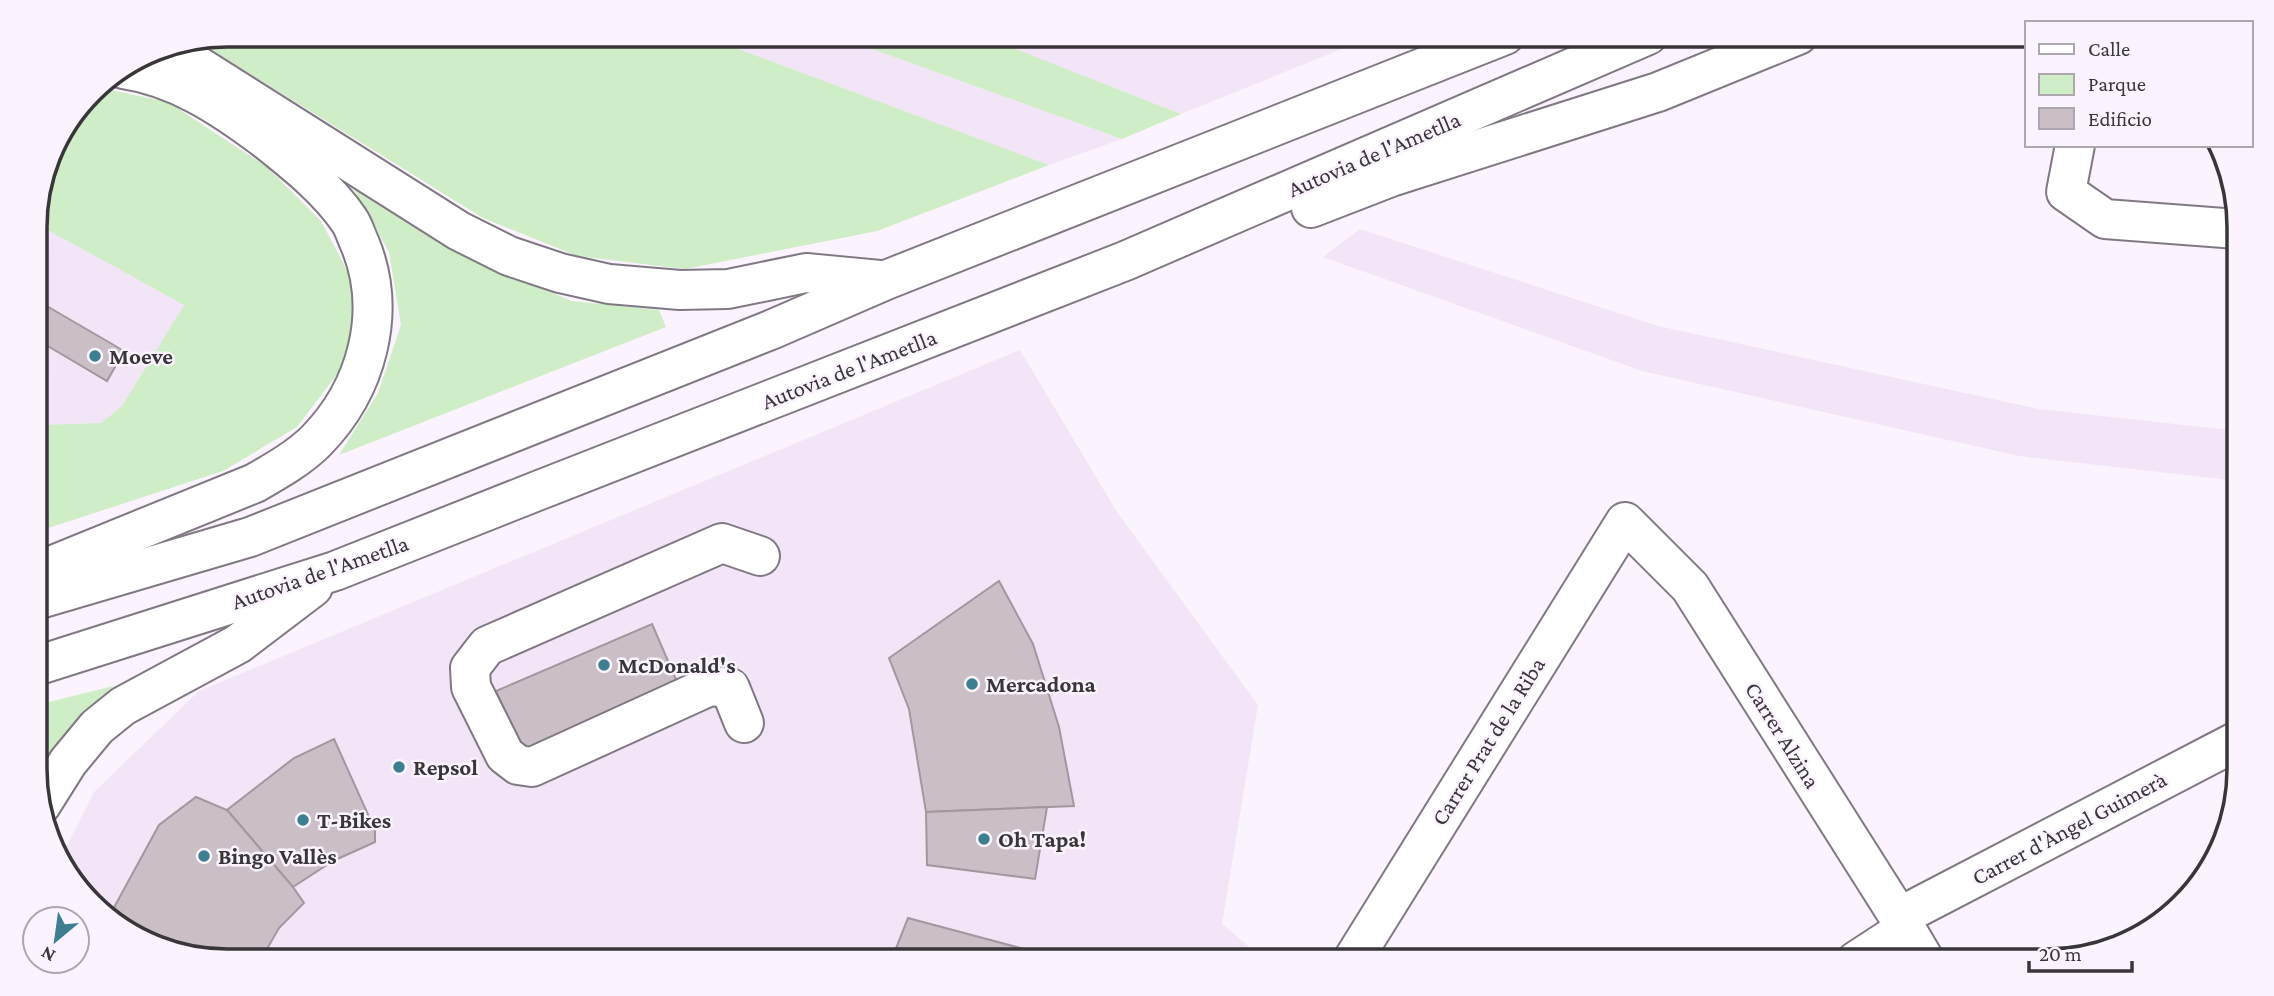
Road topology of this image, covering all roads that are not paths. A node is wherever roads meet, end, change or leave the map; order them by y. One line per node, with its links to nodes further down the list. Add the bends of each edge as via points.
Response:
1 (1475, 47): 9 (main road)
2 (1620, 47): 8 (main road, Autovia de l'Ametlla)
3 (1769, 47): 8 (main road, via 1658,92 1391,177 1225,241)
4 (179, 54): 9 (main road, via 459,231 509,256 561,273 609,285 680,290 728,289 806,273)
5 (137, 71): 12 (main road, via 195,92 264,139 329,194 351,223 366,260 374,301 371,344 341,410 316,441 285,465 255,483)
6 (2075, 147): 7 (main road, via 2066,192 2105,219)
7 (2227, 228)
8 (1125, 261): 13 (main road, Autovia de l'Ametlla)
9 (886, 280): 14 (main road, via 250,537)
10 (1625, 522): 19 (main road, Carrer Alzina, via 1690,587); 20 (main road, Carrer Prat de la Riba)
11 (760, 556): 16 (main road, via 722,543 487,646 470,668 471,687 505,755 518,765 531,767 710,686 730,688)
12 (47, 567)
13 (334, 570): 15 (main road, Autovia de l'Ametlla); 18 (main road, via 238,644 123,706 97,727)
14 (47, 597)
15 (47, 662)
16 (744, 723)
17 (2227, 747): 19 (main road, Carrer d'Àngel Guimerà)
18 (49, 792)
19 (1902, 923): 21 (main road, Carrer d'Àngel Guimerà); 22 (main road, Carrer Alzina)
20 (1360, 948)
21 (1872, 948)
22 (1917, 948)

